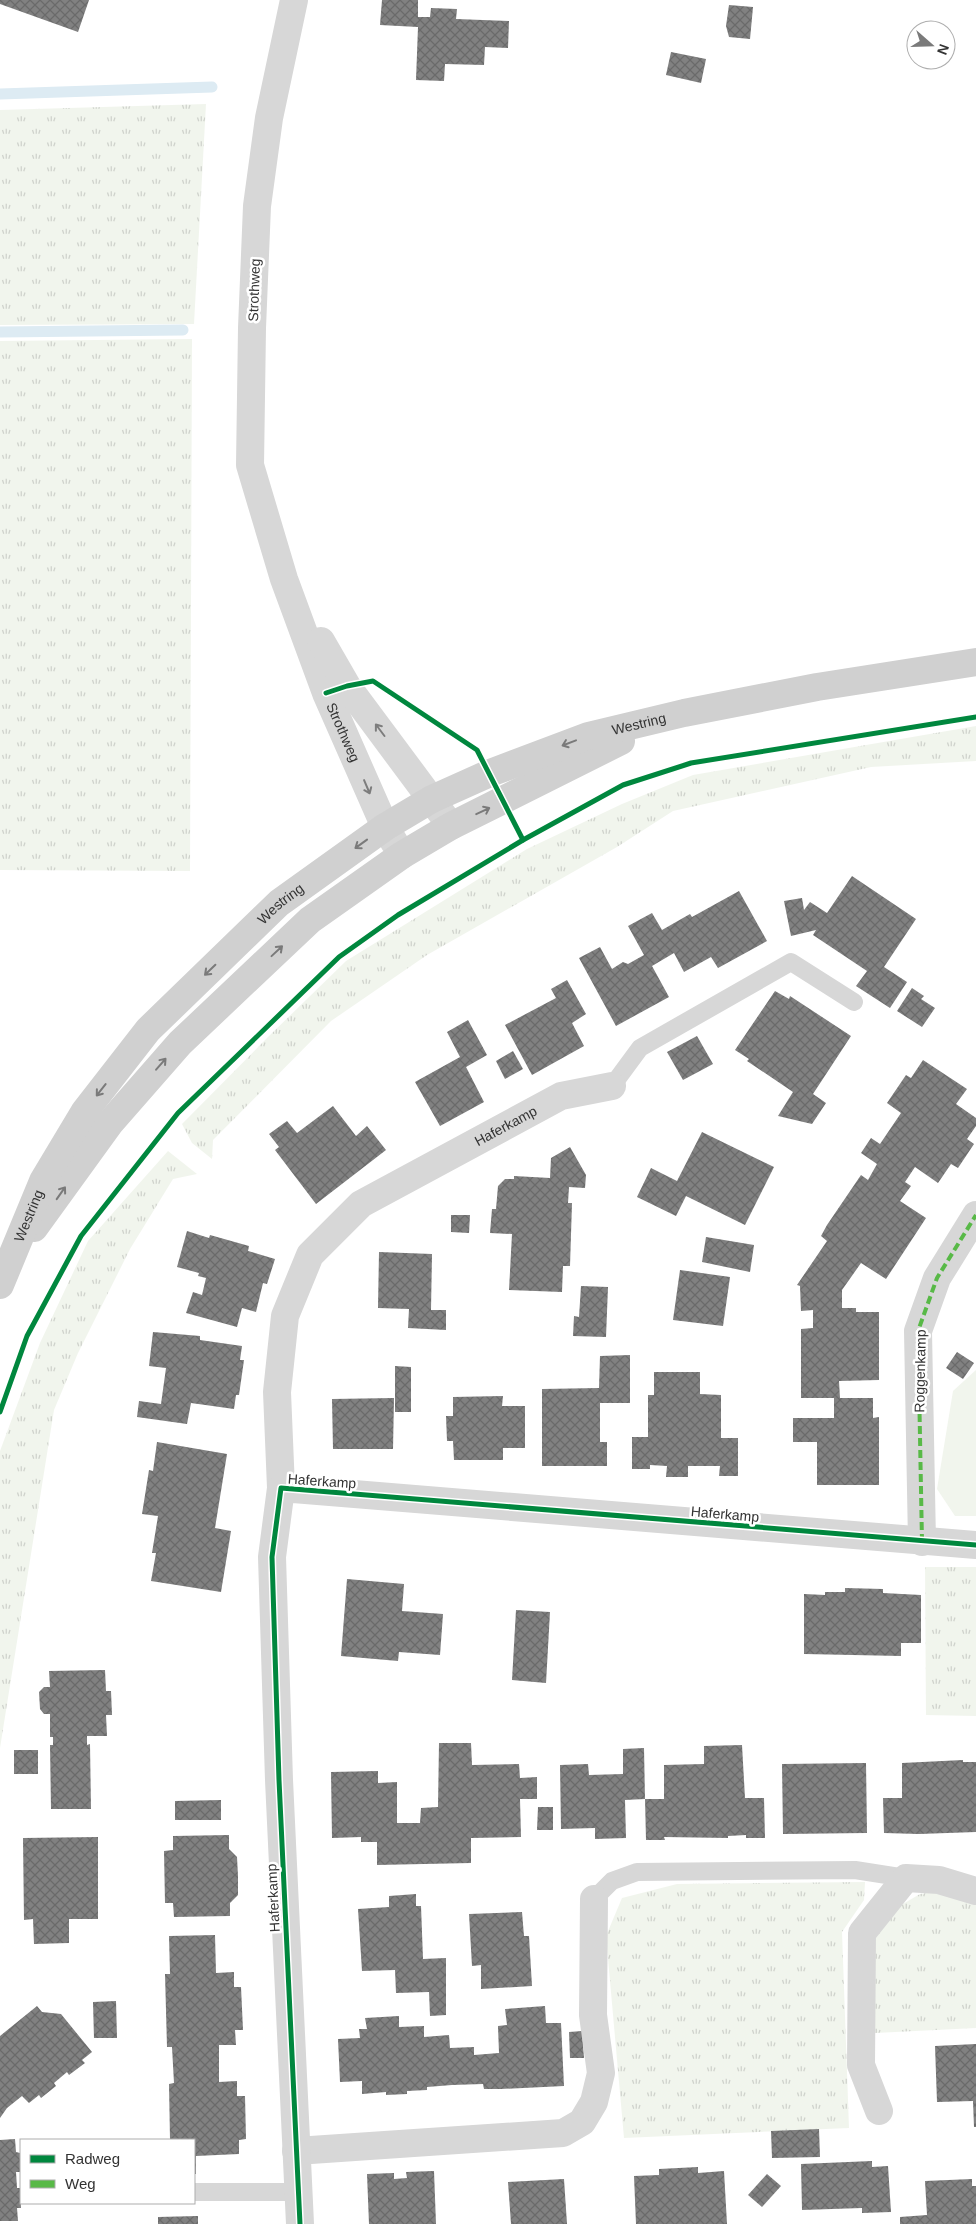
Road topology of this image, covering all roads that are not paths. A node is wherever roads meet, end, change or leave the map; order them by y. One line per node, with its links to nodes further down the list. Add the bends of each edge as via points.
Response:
1 (294, 0): 2 (street, Strothweg, via 269,118 257,206 252,328 250,465)
2 (284, 579): 5 (street, Strothweg, one-way to 2, via 347,686); 7 (street, Strothweg, one-way to 7, via 326,693)
3 (976, 662): 4 (street, Westring, via 817,687)
4 (684, 713): 5 (street, Westring, one-way to 5, via 588,736); 6 (street, Westring, one-way to 4, via 599,750)
5 (432, 799): 6 (street, Strothweg); 7 (street, Westring)
6 (451, 826): 8 (street, Westring)
7 (385, 827): 8 (street, Strothweg); 12 (street, Westring, one-way to 12, via 279,903 148,1030 86,1111 43,1181)
8 (402, 855): 12 (street, Westring, one-way to 8, via 110,1123 180,1043 310,920)
9 (854, 1002): 10 (lane, via 792,962 640,1048)
10 (612, 1086): 14 (street, Haferkamp, via 561,1096 361,1204 310,1255 285,1316 276,1392)
11 (976, 1215): 15 (street, Roggenkamp, via 937,1278 918,1331)
12 (11, 1259): 13 (street, Westring)
13 (0, 1284)
14 (282, 1488): 15 (street, Haferkamp); 21 (street, Haferkamp, via 272,1557)
15 (922, 1542): 16 (street, Haferkamp)
16 (976, 1545)
17 (906, 1878): 18 (street, via 939,1880); 19 (lane, via 855,1870 638,1872 612,1881); 20 (street, via 862,1933 861,2065)
18 (976, 1891)
19 (594, 1899): 21 (street, via 593,2015 601,2073 594,2102 582,2122 563,2132)
20 (879, 2111)
21 (296, 2151): 23 (street, Haferkamp)
22 (195, 2192): 23 (lane)
23 (297, 2192): 24 (street, Haferkamp)
24 (300, 2224)

